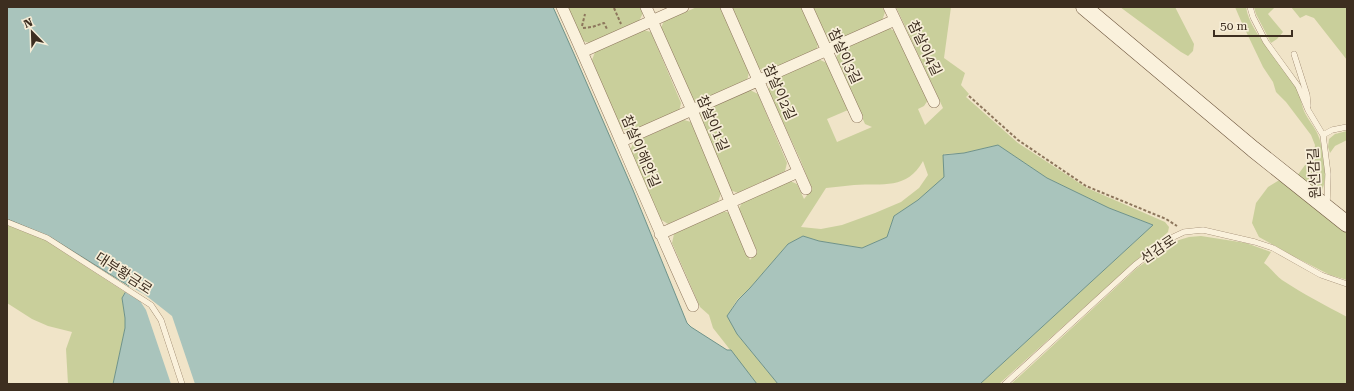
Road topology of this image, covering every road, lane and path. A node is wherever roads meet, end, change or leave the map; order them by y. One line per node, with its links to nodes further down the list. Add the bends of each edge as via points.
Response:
1 (562, 7): 16 (street, 참살이해안길)
2 (646, 7): 10 (street, 참살이1길)
3 (683, 7): 10 (street)
4 (726, 7): 18 (street, 참살이2길)
5 (807, 7): 15 (street, 참살이3길)
6 (889, 7): 11 (street, 참살이4길)
7 (1084, 7): 30 (street)
8 (1250, 7): 22 (lane, 원선감길, via 1252,17 1266,42 1298,86)
9 (614, 8): 13 (path)
10 (652, 20): 13 (street); 21 (street, 참살이1길)
11 (895, 20): 15 (street); 20 (street, 참살이4길)
12 (582, 28): 14 (path, via 592,28 604,23)
13 (625, 33): 14 (street)
14 (611, 39): 16 (street)
15 (827, 51): 18 (street); 23 (street, 참살이3길)
16 (582, 52): 26 (street, 참살이해안길)
17 (1294, 54): 22 (lane, 원선감길, via 1307,95)
18 (759, 81): 21 (street); 27 (street, 참살이2길)
19 (969, 96): 33 (path, via 1018,140 1086,186 1166,219)
20 (934, 102)
21 (692, 110): 26 (street); 29 (street, 참살이1길)
22 (1308, 110): 25 (lane, 원선감길)
23 (857, 117)
24 (1347, 126): 25 (lane, 원선감길)
25 (1323, 135): 30 (lane, 원선감길, via 1328,174)
26 (622, 141): 34 (street, 참살이해안길)
27 (798, 172): 28 (street, 참살이2길); 29 (street)
28 (806, 189)
29 (731, 202): 34 (street); 35 (street, 참살이1길)
30 (1327, 209): 32 (street)
31 (7, 222): 38 (lane, 대부황금로, via 47,238 151,305 161,320)
32 (1347, 224)
33 (1184, 232): 36 (lane, 선감로, via 1203,230 1255,242 1273,248 1321,275); 39 (lane, 선감로, via 1169,239 1135,265)
34 (660, 234): 37 (street, 참살이해안길)
35 (751, 252)
36 (1347, 284)
37 (693, 306)
38 (182, 384)
39 (1005, 384)

